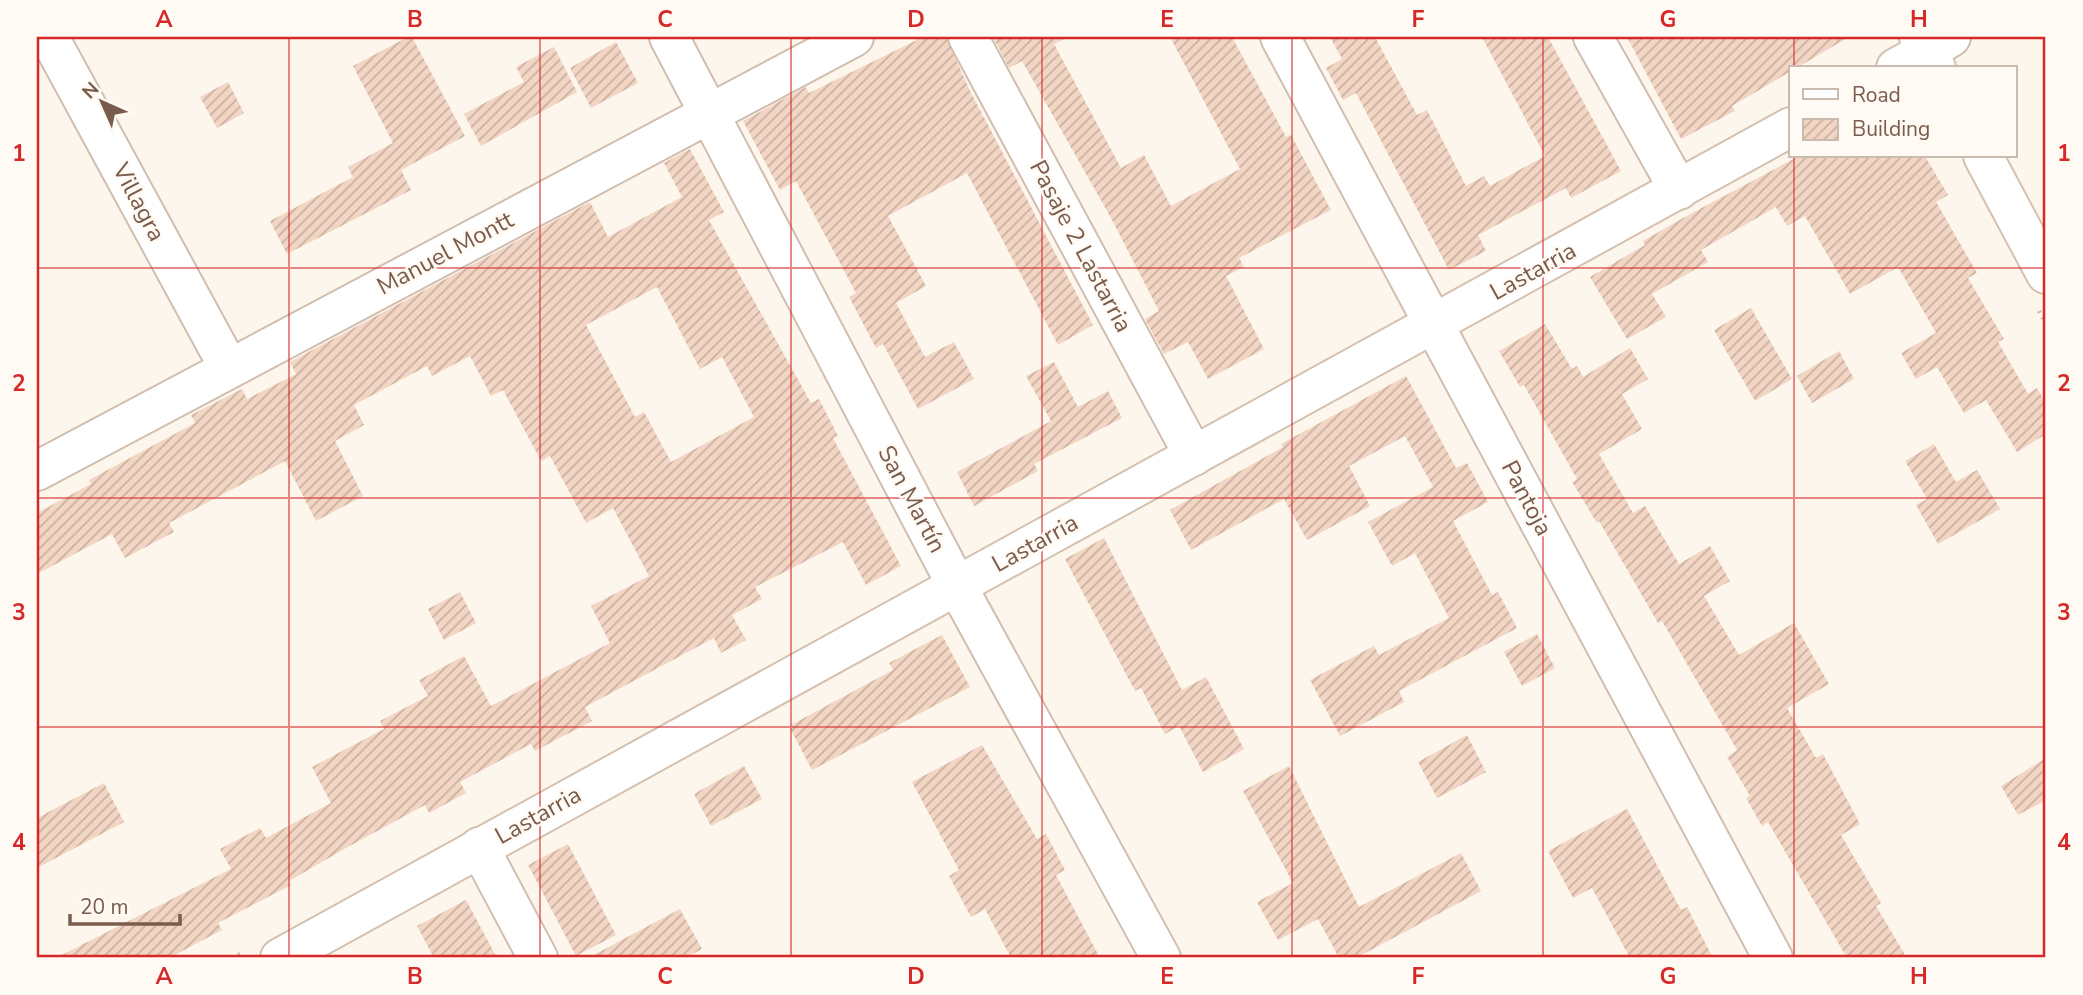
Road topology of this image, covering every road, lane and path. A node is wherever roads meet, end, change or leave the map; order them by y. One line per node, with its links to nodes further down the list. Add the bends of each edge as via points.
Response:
1 (49, 37): 13 (street, Villagra)
2 (669, 37): 7 (street, San Martín)
3 (854, 37): 7 (street, Manuel Montt)
4 (968, 37): 14 (street, Pasaje 2 Lastarria)
5 (1280, 37): 12 (street, Pantoja)
6 (1594, 37): 10 (street)
7 (709, 111): 13 (street, Manuel Montt); 16 (street, San Martín)
8 (1789, 128): 10 (street, Lastarria)
9 (1984, 158): 11 (street)
10 (1679, 190): 12 (street, Lastarria)
11 (2046, 274)
12 (1434, 325): 14 (street, Lastarria); 21 (street, Pantoja)
13 (229, 368): 15 (street, Manuel Montt)
14 (1194, 456): 16 (street, Lastarria)
15 (37, 471)
16 (957, 586): 17 (street, Lastarria); 20 (street, San Martín)
17 (479, 847): 18 (street, Lastarria); 19 (street)
18 (280, 958)
19 (538, 958)
20 (1161, 958)
21 (1773, 958)

